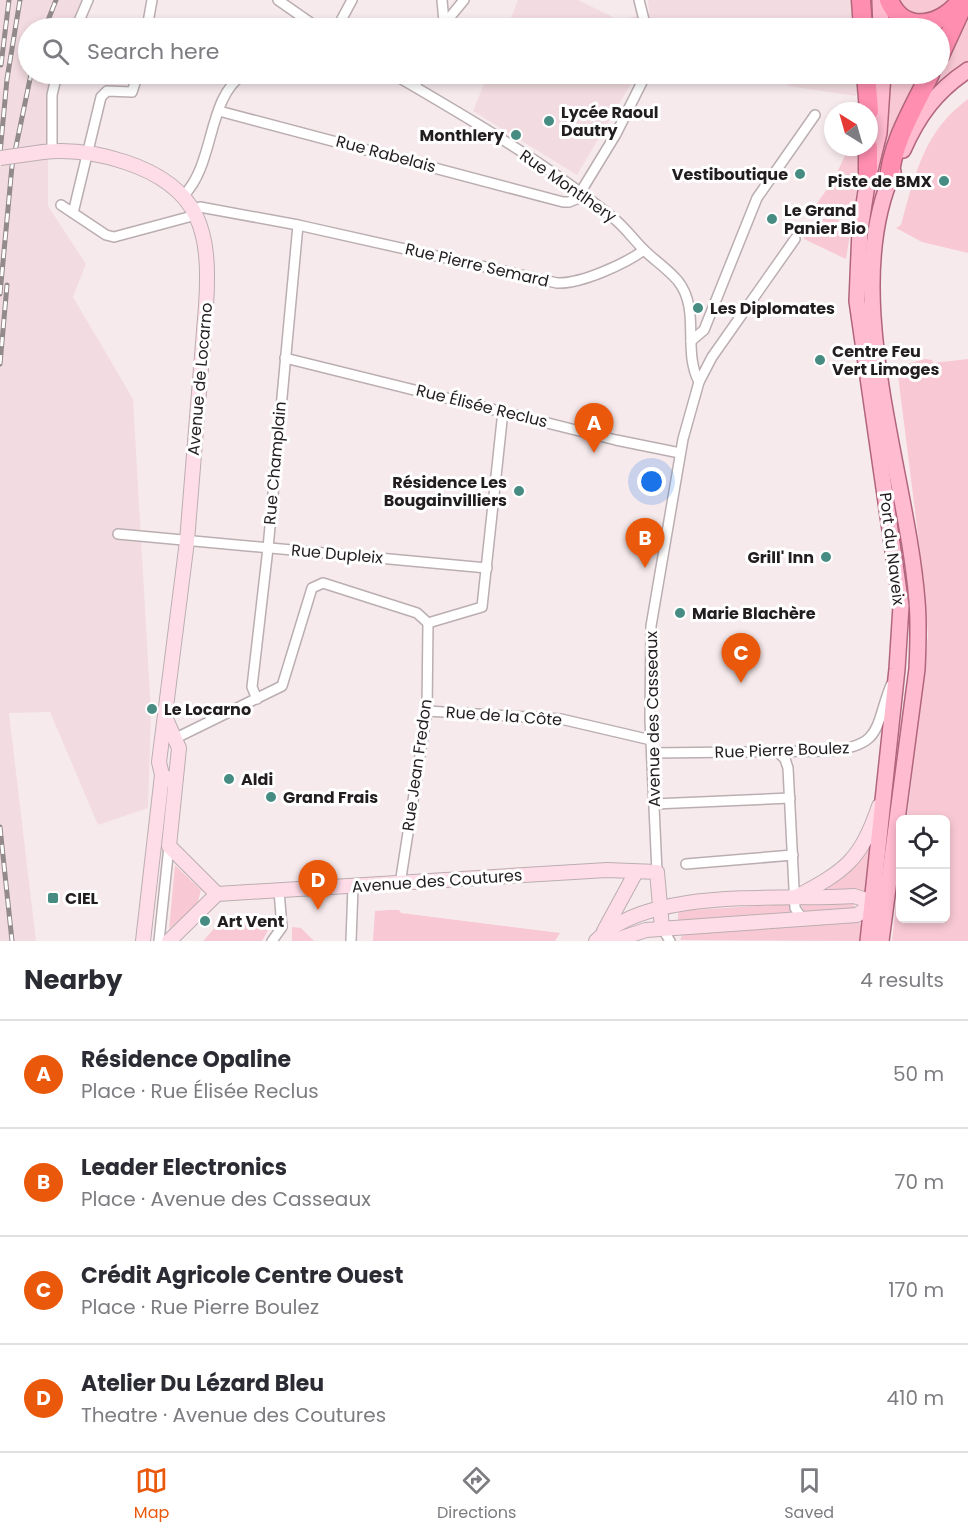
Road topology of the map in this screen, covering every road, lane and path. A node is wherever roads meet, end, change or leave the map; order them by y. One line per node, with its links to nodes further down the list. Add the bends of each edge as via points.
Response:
1 (88, 0): 12 (street)
2 (152, 0): 13 (street)
3 (278, 0): 14 (street)
4 (352, 0): 15 (street)
5 (442, 0): 16 (street)
6 (464, 0): 17 (street)
7 (639, 0): 18 (street)
8 (861, 0): 19 (highway)
9 (880, 0): 20 (main road)
10 (889, 0): 21 (highway)
11 (963, 0): 22 (highway); 23 (highway)
12 (80, 18)
13 (149, 18)
14 (304, 18)
15 (342, 18)
16 (443, 18)
17 (449, 18)
18 (644, 18)
19 (862, 18)
20 (881, 18)
21 (907, 18)
22 (945, 18)
23 (950, 30)
24 (968, 70): 25 (main road, Port du Naveix)
25 (950, 82)
26 (55, 84): 39 (street)
27 (135, 84): 40 (street, via 132,93 103,93)
28 (232, 84): 37 (street)
29 (411, 84): 35 (street, Rue Montlhery)
30 (641, 84): 46 (street)
31 (867, 84): 36 (highway)
32 (882, 84): 43 (main road, Port du Naveix, via 879,133)
33 (925, 84): 45 (highway, via 898,142)
34 (948, 84): 45 (main road, Port du Naveix, via 926,106)
35 (415, 86): 44 (street, Rue Montlhery)
36 (868, 102)
37 (219, 111): 47 (street, via 196,182); 48 (street, Rue Rabelais)
38 (815, 115): 55 (street, via 757,198 704,330)
39 (48, 152): 40 (street, Avenue de Locarno); 42 (street, Avenue de Locarno, bridge)
40 (90, 153): 47 (street, Avenue de Locarno, via 155,173); 51 (street)
41 (868, 156): 43 (highway)
42 (0, 158)
43 (868, 178): 65 (main road, Port du Naveix, via 860,230 857,301 901,606)
44 (561, 180): 46 (street, Rue Montlhery); 48 (street, via 560,190)
45 (889, 181): 87 (main road, Port du Naveix, via 877,235 872,304 906,518 918,625 917,669)
46 (582, 194): 48 (street, Rue Rabelais, via 569,202); 54 (street, Rue Montlhery, via 621,224)
47 (184, 195): 50 (street, Avenue de Locarno)
48 (552, 198)
49 (61, 205): 51 (street)
50 (194, 212): 51 (street, via 114,237); 52 (street, Rue Pierre Semard, via 200,207); 61 (street, Avenue de Locarno, via 209,269)
51 (73, 213)
52 (298, 225): 54 (street, Rue Pierre Semard, via 557,283 571,282 614,266); 56 (street, Rue Champlain)
53 (795, 239): 57 (street, Avenue des Casseaux, via 712,357)
54 (644, 250): 55 (street, via 678,281 688,299)
55 (691, 341): 57 (street, via 693,371)
56 (285, 358): 58 (street, Rue Élisée Reclus); 62 (street, Rue Champlain)
57 (699, 382): 59 (street, Avenue des Casseaux)
58 (503, 411): 59 (street, Rue Élisée Reclus); 63 (street)
59 (680, 453): 69 (street, Avenue des Casseaux, via 651,626)
60 (118, 534): 61 (street, Rue Dupleix)
61 (187, 541): 62 (street, Rue Dupleix); 68 (street, Avenue de Locarno, via 161,734)
62 (268, 548): 63 (street, Rue Dupleix); 66 (street, Rue Champlain, via 252,687)
63 (487, 568): 64 (street, via 482,607)
64 (428, 623): 66 (street, via 417,613 323,583 312,588 282,686); 67 (street, Rue Jean Fredon)
65 (897, 669): 70 (street, Rue Pierre Boulez, via 871,739 855,748); 74 (main road, Port du Naveix)
66 (257, 699): 68 (street)
67 (427, 711): 69 (street, Rue de la Côte, via 561,719); 82 (street, Rue Jean Fredon)
68 (169, 739): 72 (street, via 159,762); 73 (street, via 178,748)
69 (651, 740): 71 (street, Avenue des Casseaux)
70 (778, 752): 71 (street, Rue Pierre Boulez); 75 (street, via 788,768)
71 (652, 753): 76 (street, Avenue des Casseaux)
72 (162, 775): 73 (street, via 169,780); 92 (street)
73 (176, 777): 77 (street)
74 (884, 790): 86 (street, via 868,839 856,857); 87 (main road, Port du Naveix)
75 (790, 798): 76 (street); 78 (street)
76 (654, 804): 81 (street, Avenue des Casseaux)
77 (169, 846): 85 (street); 93 (street)
78 (793, 855): 79 (street); 86 (street)
79 (686, 864)
80 (636, 872): 81 (street, Avenue des Coutures); 82 (street, Avenue des Coutures, via 607,870); 91 (street)
81 (657, 872): 88 (street)
82 (400, 884): 83 (street, Avenue des Coutures)
83 (353, 887): 84 (street, Avenue des Coutures); 96 (street)
84 (279, 891): 85 (street, Avenue des Coutures); 95 (street, via 282,927)
85 (217, 894): 94 (street)
86 (795, 898): 87 (street, via 854,896); 88 (street); 89 (street, via 795,908)
87 (880, 905): 89 (street, via 859,915); 98 (main road, Port du Naveix); 99 (main road, Port du Naveix)
88 (661, 906): 90 (street); 91 (street, via 638,912)
89 (803, 920): 90 (street)
90 (662, 928): 91 (street); 97 (street)
91 (604, 938)
92 (143, 941)
93 (159, 941)
94 (169, 941)
95 (272, 941)
96 (351, 941)
97 (670, 941)
98 (868, 941)
99 (881, 941)

